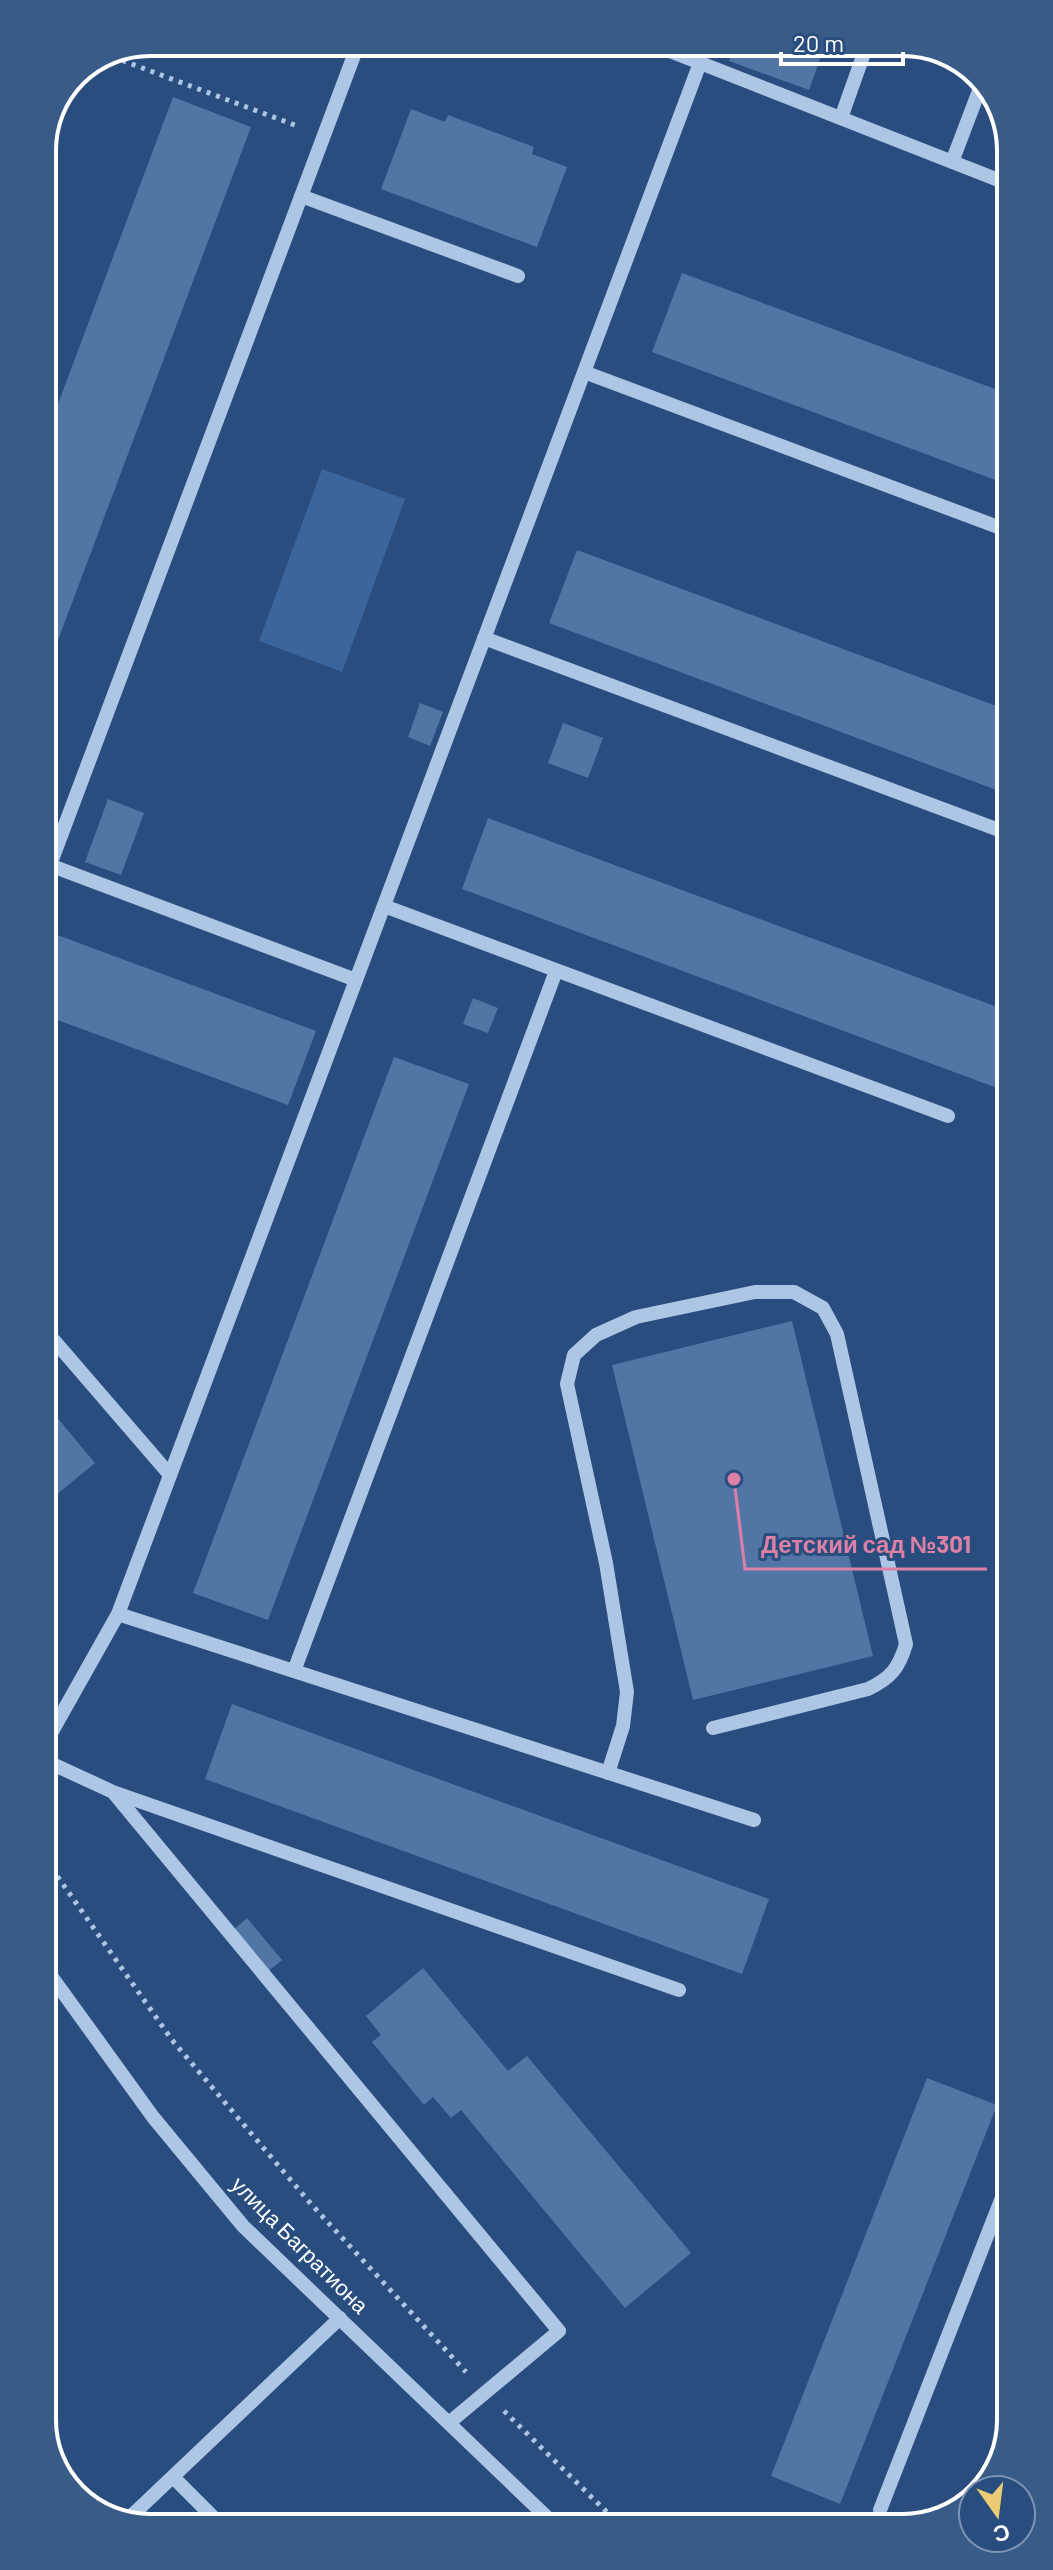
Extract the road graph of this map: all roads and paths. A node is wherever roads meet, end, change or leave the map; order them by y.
1 (354, 56) edge
2 (682, 56) edge
3 (863, 56) edge
4 (122, 60) edge
5 (700, 63) junction
6 (978, 93) edge
7 (841, 118) junction
8 (324, 135) junction
9 (952, 162) junction
10 (997, 180) edge
11 (301, 196) junction
12 (518, 276) dead end
13 (584, 372) junction
14 (997, 527) edge
15 (484, 638) junction
16 (997, 829) edge
17 (56, 840) edge
18 (56, 867) edge
19 (384, 906) junction
20 (556, 971) junction
21 (356, 980) junction
22 (948, 1116) dead end
23 (56, 1343) edge
24 (170, 1475) junction
25 (118, 1614) junction
26 (294, 1671) junction
27 (56, 1724) edge
28 (713, 1728) dead end
29 (56, 1766) edge
30 (608, 1773) junction
31 (113, 1792) junction
32 (754, 1820) dead end
33 (56, 1874) edge
34 (56, 1983) edge
35 (679, 1990) dead end
36 (997, 2210) edge
37 (340, 2318) junction
38 (485, 2393) junction
39 (450, 2422) junction
40 (173, 2477) junction
41 (880, 2510) dead end
42 (135, 2513) edge
43 (210, 2514) edge
44 (544, 2514) edge
45 (609, 2514) edge

1 - 8 street
2 - 5 street
3 - 7 street
4 - 8 path
5 - 7 street
5 - 13 street
6 - 9 street
7 - 9 street
8 - 11 street
9 - 10 street
11 - 12 street
11 - 17 street
13 - 14 street
13 - 15 street
15 - 16 street
15 - 19 street
18 - 21 street
19 - 20 street
19 - 21 street
20 - 22 street
20 - 26 street
21 - 24 street
23 - 24 street
24 - 25 street
25 - 26 street
25 - 27 street
26 - 30 street
28 - 30 street
29 - 31 street
30 - 32 street
31 - 35 street
31 - 38 street
33 - 38 path
34 - 37 street, улица Багратиона
36 - 41 street
37 - 39 street, улица Багратиона
37 - 40 street
38 - 39 street
38 - 45 path
39 - 44 street, улица Багратиона
40 - 42 street
40 - 43 street

